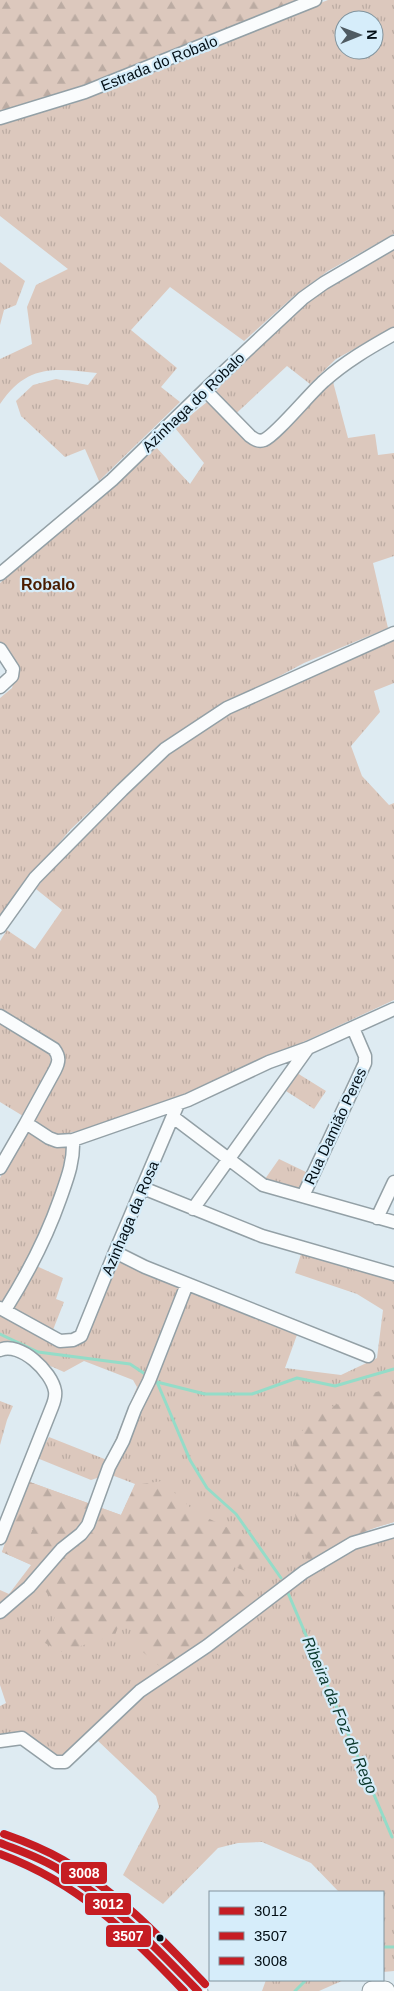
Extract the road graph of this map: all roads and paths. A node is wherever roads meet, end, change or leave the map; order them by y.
1 (315, 0) edge
2 (0, 118) edge
3 (394, 242) edge
4 (394, 334) edge
5 (205, 390) junction
6 (0, 574) edge
7 (394, 633) edge
8 (0, 649) edge
9 (0, 687) edge
10 (0, 927) edge
11 (394, 1009) edge
12 (0, 1016) edge
13 (353, 1028) junction
14 (308, 1048) junction
15 (178, 1104) junction
16 (173, 1117) junction
17 (26, 1123) junction
18 (73, 1140) junction
19 (229, 1159) junction
20 (0, 1168) edge
21 (394, 1182) edge
22 (143, 1188) junction
23 (303, 1196) junction
24 (193, 1208) junction
25 (377, 1218) junction
26 (394, 1222) edge
27 (115, 1252) junction
28 (394, 1274) edge
29 (187, 1284) junction
30 (2, 1309) edge
31 (0, 1350) edge
32 (368, 1356) dead end
33 (394, 1530) edge
34 (0, 1538) edge
35 (0, 1612) edge
36 (0, 1741) edge
37 (0, 1843) edge
38 (198, 1991) edge
39 (372, 1991) edge
40 (385, 1991) edge

1 - 2 street, Estrada do Robalo
3 - 5 street, Azinhaga do Robalo
4 - 5 street
5 - 6 street, Azinhaga do Robalo
7 - 10 street
8 - 9 street
11 - 13 street
12 - 17 street
13 - 14 street
13 - 23 street, Rua Damião Peres
14 - 15 street
14 - 19 street
15 - 16 street, Azinhaga da Rosa
15 - 18 street
16 - 19 street
16 - 22 street, Azinhaga da Rosa
17 - 18 street
17 - 20 street
18 - 30 street
19 - 23 street
19 - 24 street
21 - 25 street
22 - 24 street
22 - 27 street, Azinhaga da Rosa
23 - 25 street
24 - 28 street
25 - 26 street
27 - 29 street
27 - 30 street, Azinhaga da Rosa
29 - 32 street
29 - 35 street
31 - 34 street
33 - 36 street
37 - 38 main road
39 - 40 main road

